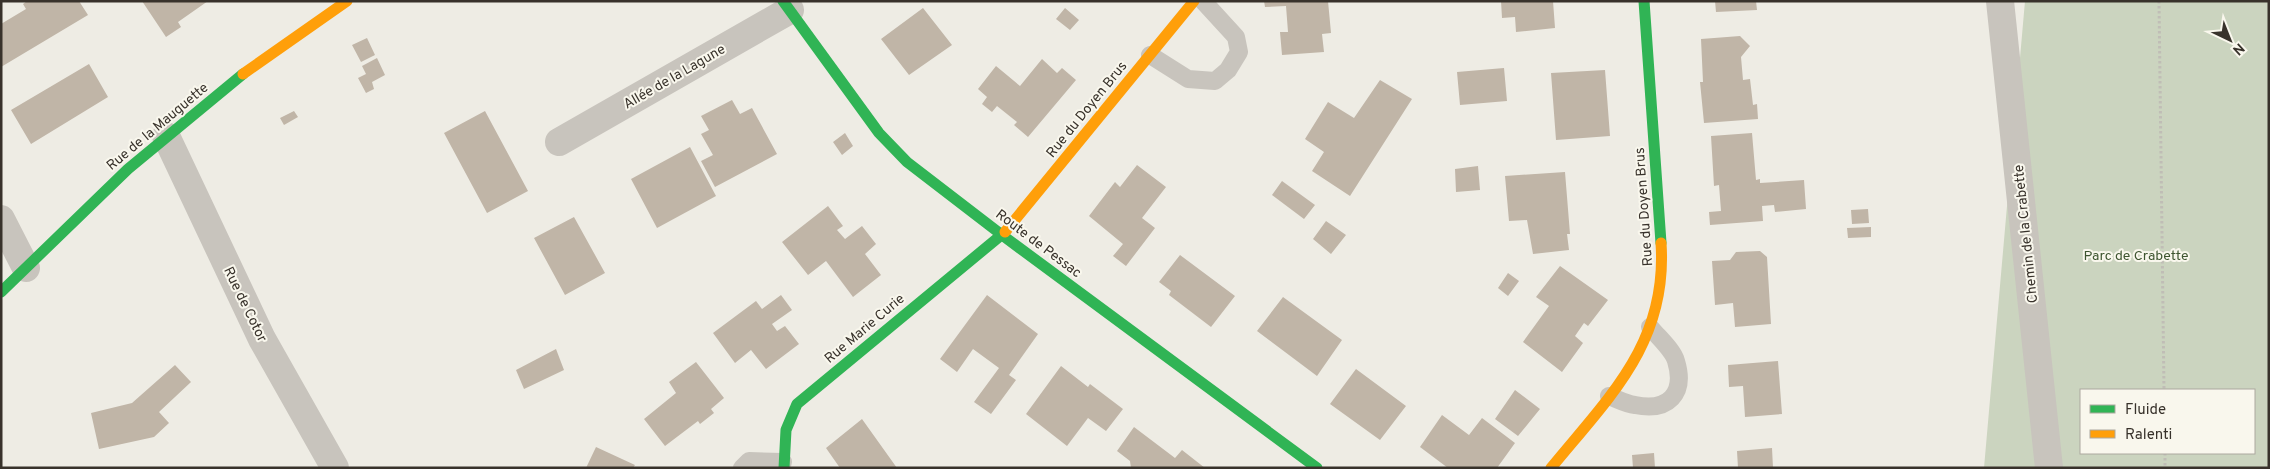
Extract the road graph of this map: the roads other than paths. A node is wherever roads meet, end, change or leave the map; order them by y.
1 (347, 1) edge
2 (1194, 1) edge
3 (1202, 1) edge
4 (1644, 1) edge
5 (2000, 1) edge
6 (786, 6) edge
7 (1150, 55) junction
8 (166, 136) junction
9 (559, 142) dead end
10 (1, 219) edge
11 (1002, 235) junction
12 (26, 268) junction
13 (1, 292) edge
14 (1650, 327) junction
15 (1609, 396) junction
16 (783, 465) edge
17 (335, 468) edge
18 (742, 468) edge
19 (1317, 468) edge
20 (1551, 468) edge
21 (2049, 468) edge

1 - 8 street, Rue de la Mauguette
2 - 7 street, Rue du Doyen Brus
3 - 7 lane
4 - 14 street, Rue du Doyen Brus
5 - 21 street, Chemin de la Crabette
6 - 9 street, Allée de la Lagune
6 - 11 street, Route de Pessac
7 - 11 street, Rue du Doyen Brus
8 - 12 street, Rue de la Mauguette
8 - 17 street, Rue de Cotor
10 - 12 street
11 - 16 street, Rue Marie Curie
11 - 19 street, Route de Pessac
12 - 13 street, Rue de la Mauguette
14 - 15 street, Rue du Doyen Brus
14 - 15 lane
15 - 20 street, Rue du Doyen Brus
16 - 18 lane

